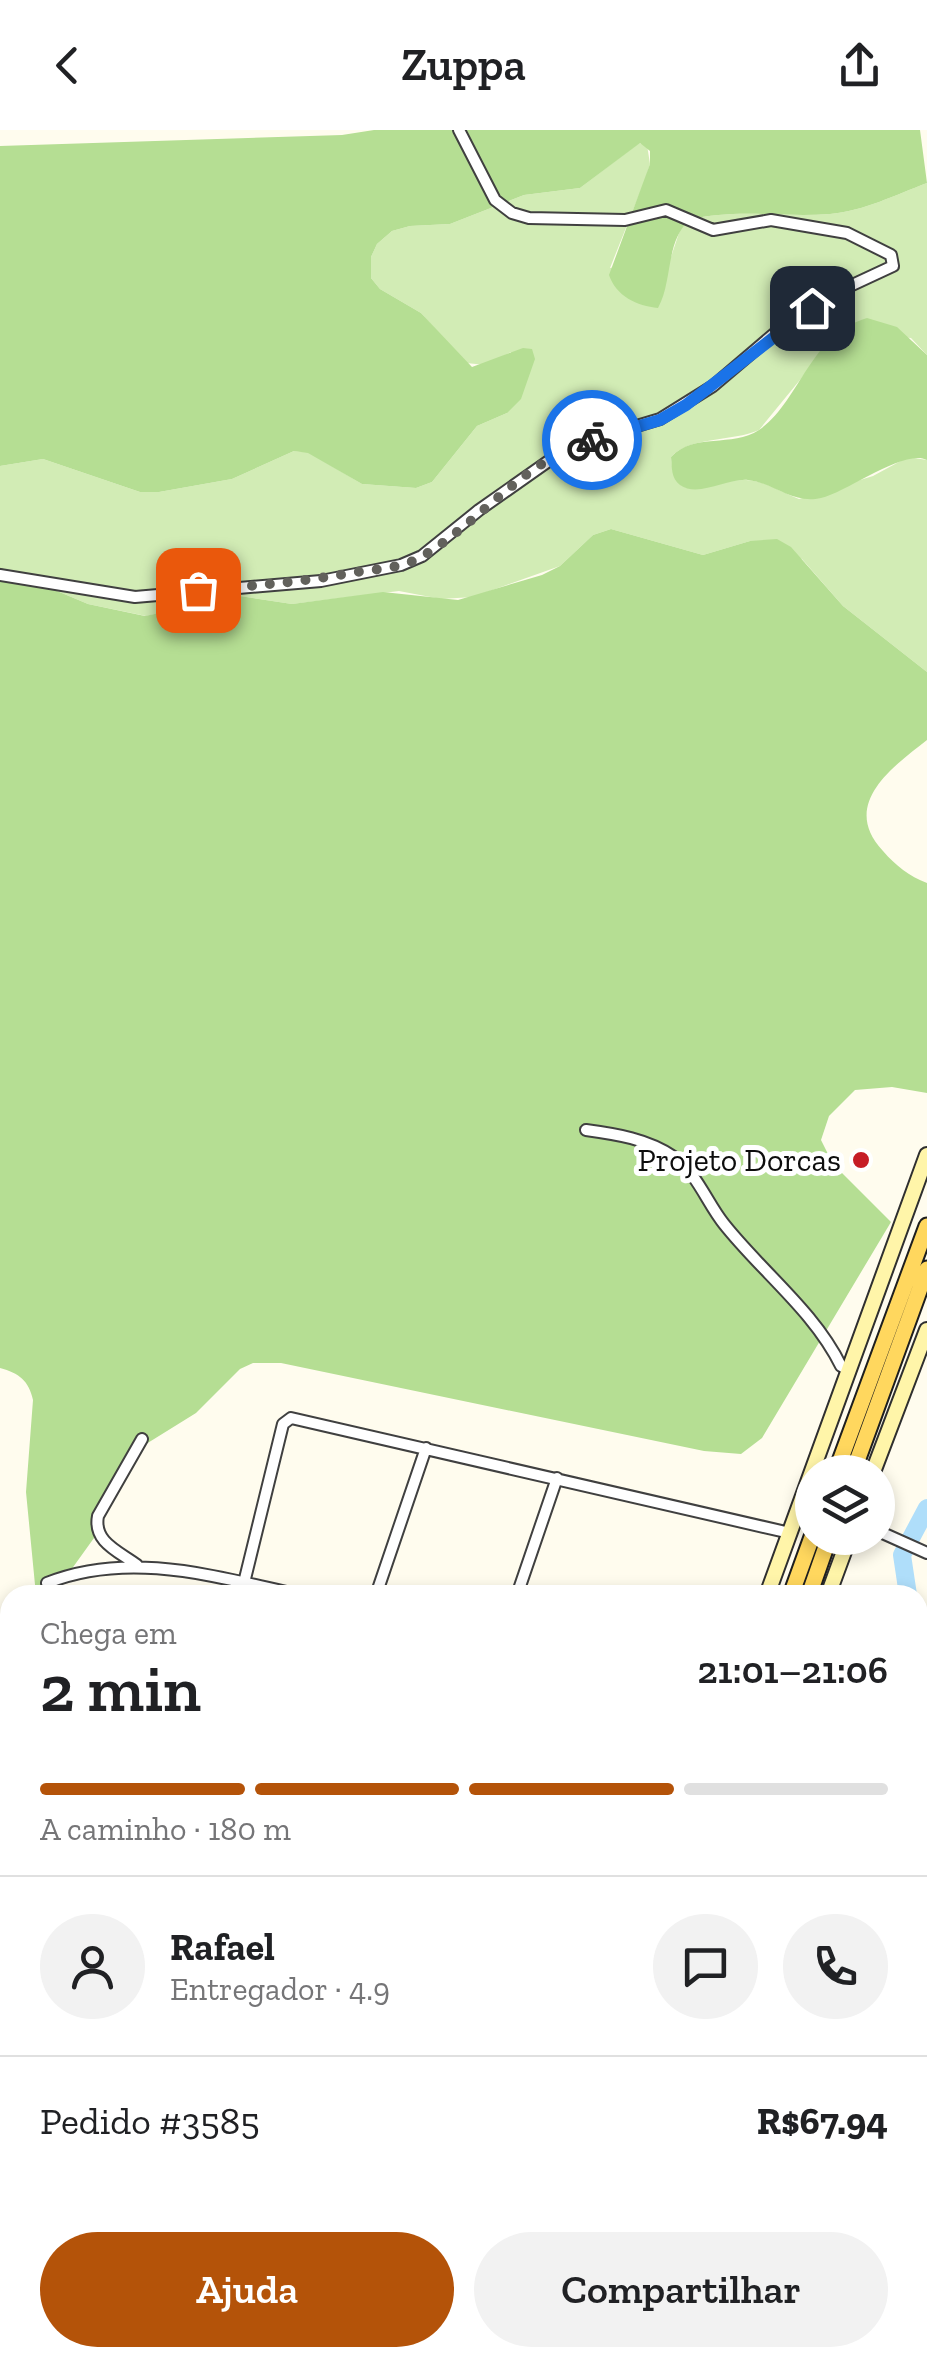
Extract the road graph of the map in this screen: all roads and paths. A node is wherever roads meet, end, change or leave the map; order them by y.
1 (459, 130) edge
2 (0, 575) edge
3 (586, 1130) dead end
4 (927, 1155) edge
5 (927, 1226) edge
6 (927, 1268) edge
7 (927, 1330) edge
8 (850, 1371) junction
9 (142, 1439) dead end
10 (426, 1448) junction
11 (842, 1455) edge
12 (859, 1455) edge
13 (879, 1455) edge
14 (557, 1478) junction
15 (790, 1533) junction
16 (895, 1537) edge
17 (922, 1550) edge
18 (806, 1555) edge
19 (824, 1555) edge
20 (843, 1555) edge
21 (137, 1565) junction
22 (47, 1584) dead end
23 (224, 1585) edge
24 (243, 1585) edge
25 (379, 1585) edge
26 (520, 1585) edge
27 (770, 1585) edge
28 (795, 1585) edge
29 (813, 1585) edge
30 (832, 1585) edge

1 - 2 street
3 - 8 street
4 - 8 main road
5 - 11 main road
6 - 12 main road
7 - 13 main road
8 - 15 main road
9 - 21 street
10 - 14 street
10 - 24 street
10 - 25 street
14 - 15 street
14 - 26 street
15 - 27 main road
16 - 17 street
18 - 28 main road
19 - 29 main road
20 - 30 main road
21 - 22 street
21 - 23 street

